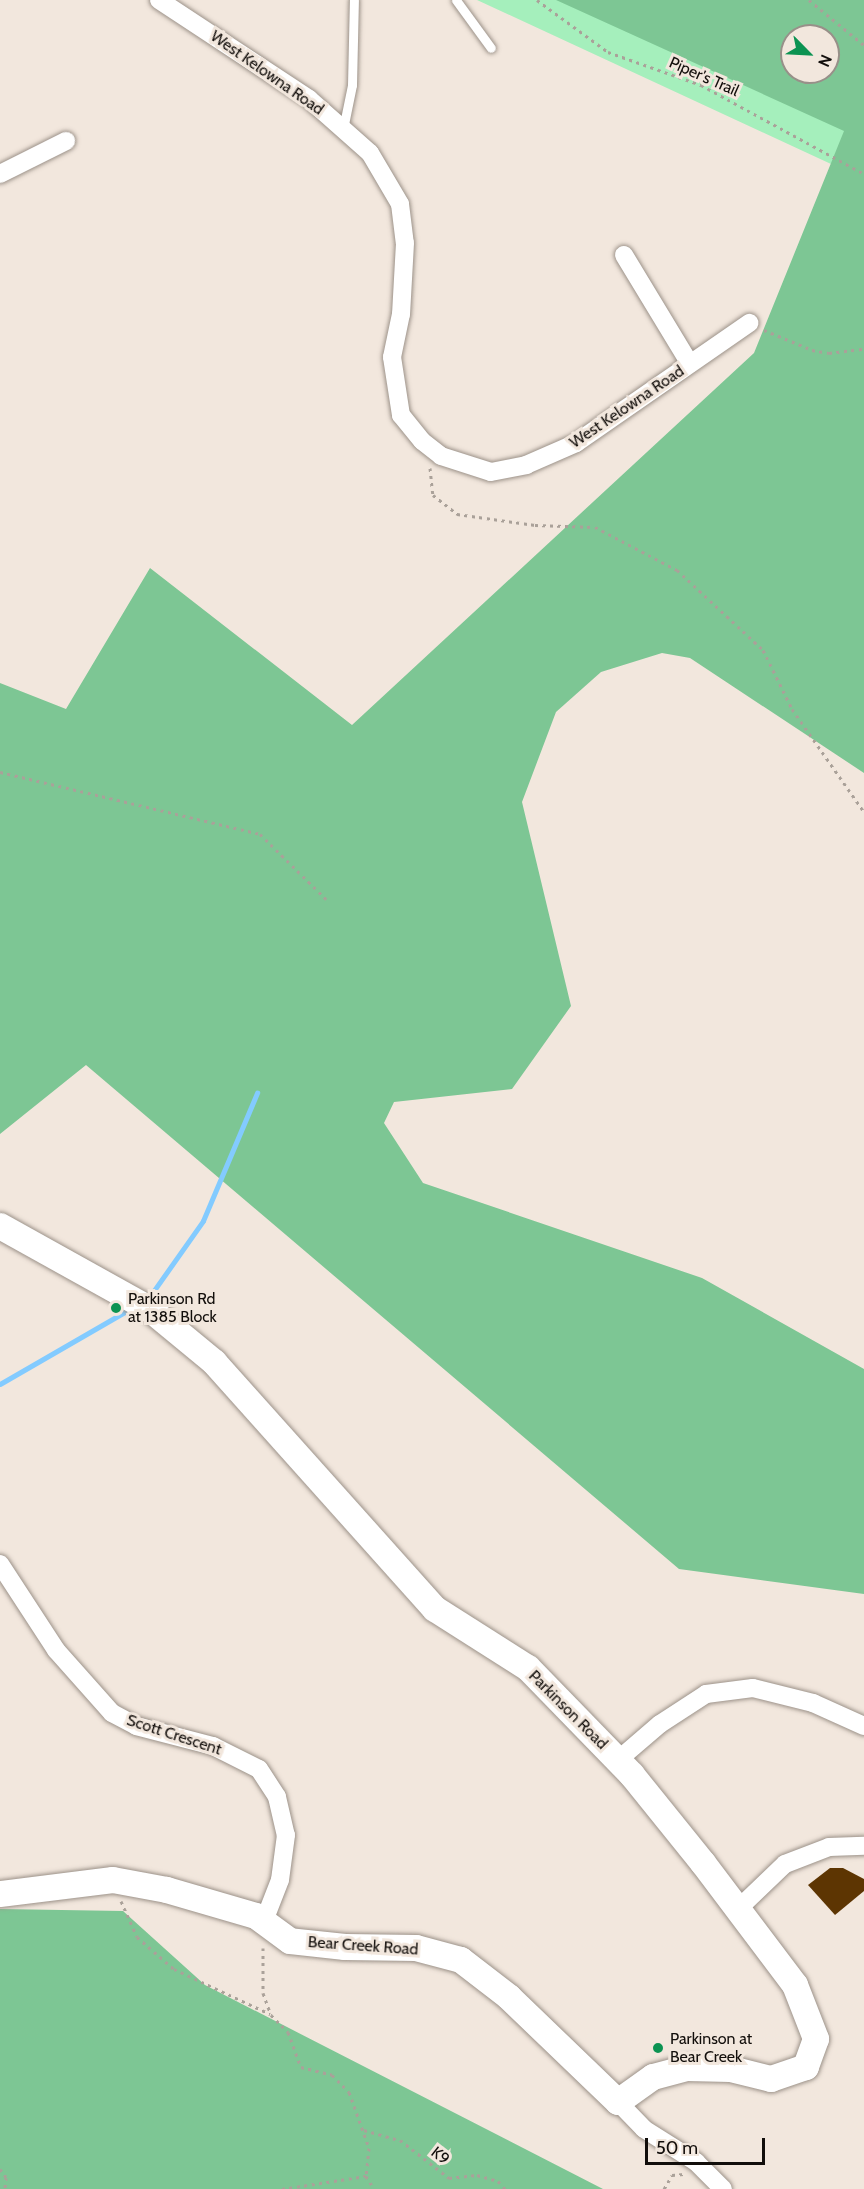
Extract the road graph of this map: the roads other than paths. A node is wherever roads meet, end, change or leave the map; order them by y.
1 (159, 0) edge
2 (354, 0) edge
3 (456, 0) edge
4 (491, 48) dead end
5 (343, 129) junction
6 (66, 141) dead end
7 (0, 174) edge
8 (624, 255) dead end
9 (749, 323) road end
10 (690, 364) junction
11 (0, 1226) edge
12 (0, 1564) edge
13 (864, 1726) edge
14 (618, 1760) junction
15 (864, 1846) edge
16 (0, 1894) edge
17 (738, 1909) junction
18 (264, 1921) junction
19 (618, 2102) junction
20 (723, 2189) edge

1 - 5 street, West Kelowna Road
2 - 5 lane
3 - 4 lane
5 - 10 street, West Kelowna Road
6 - 7 street
8 - 10 street
9 - 10 street, West Kelowna Road
11 - 14 street, Parkinson Road
12 - 18 street, Scott Crescent
13 - 14 street
14 - 17 street, Parkinson Road
15 - 17 street
16 - 18 street, Bear Creek Road
17 - 19 street, Parkinson Road
18 - 19 street, Bear Creek Road
19 - 20 street, Bear Creek Road

